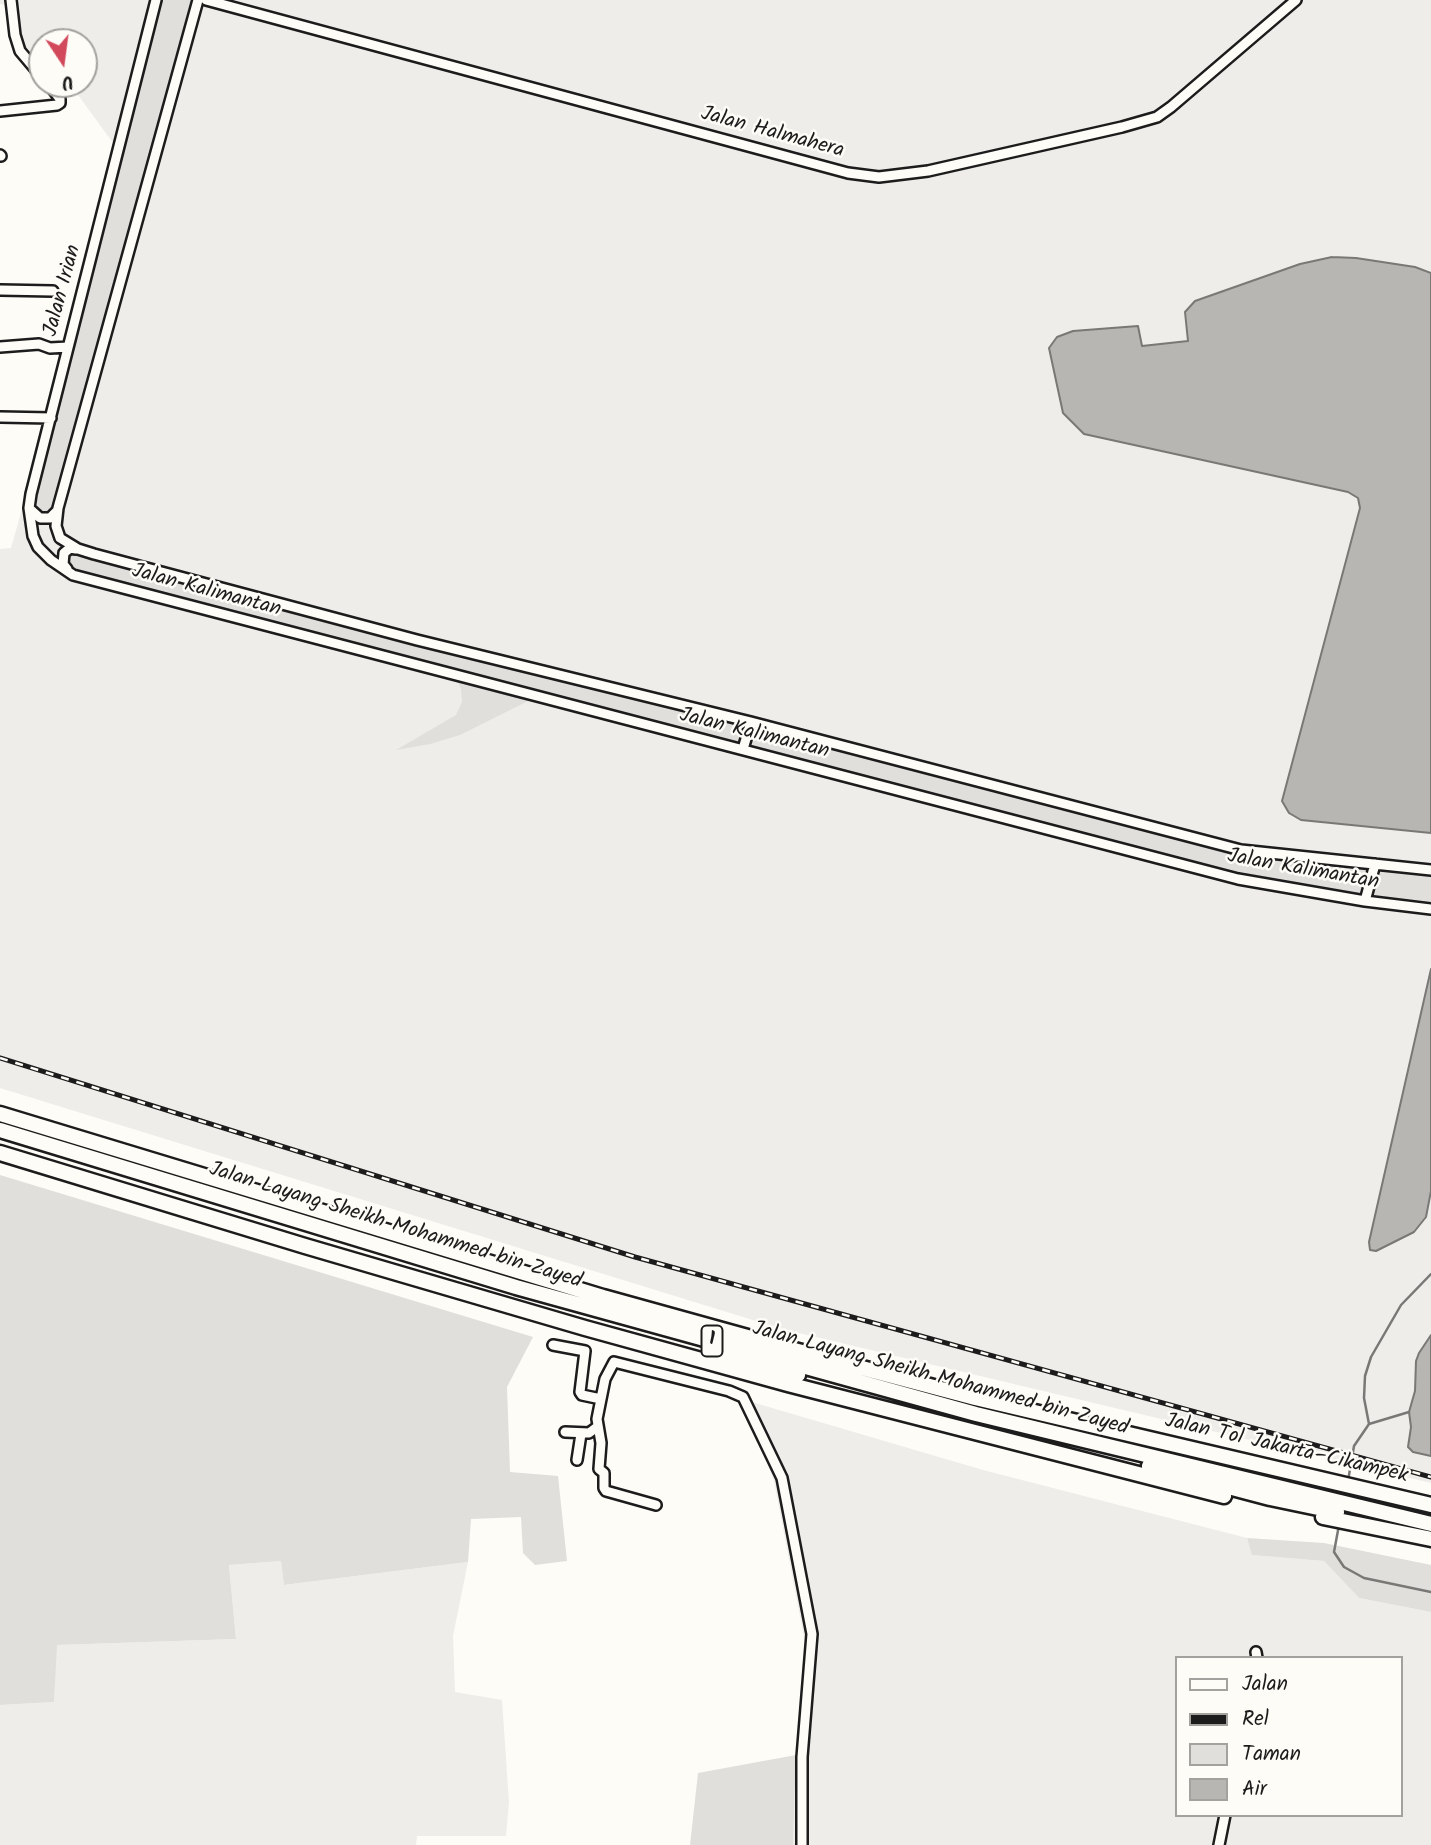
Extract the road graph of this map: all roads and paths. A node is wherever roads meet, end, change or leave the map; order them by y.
1 (11, 0) edge
2 (156, 0) edge
3 (198, 0) edge
4 (206, 0) edge
5 (1296, 0) edge
6 (28, 60) edge
7 (59, 98) edge
8 (0, 111) edge
9 (0, 290) edge
10 (53, 291) dead end
11 (0, 347) edge
12 (68, 347) junction
13 (0, 417) edge
14 (51, 418) junction
15 (29, 508) junction
16 (58, 510) junction
17 (78, 549) junction
18 (73, 575) junction
19 (751, 722) junction
20 (743, 749) junction
21 (1375, 864) junction
22 (1431, 870) edge
23 (1365, 901) junction
24 (1431, 909) edge
25 (0, 1114) edge
26 (0, 1130) edge
27 (0, 1140) edge
28 (0, 1153) edge
29 (553, 1345) dead end
30 (601, 1399) junction
31 (597, 1427) junction
32 (565, 1432) dead end
33 (581, 1434) junction
34 (577, 1460) dead end
35 (656, 1505) dead end
36 (1431, 1505) edge
37 (1431, 1524) edge
38 (1431, 1532) edge
39 (1431, 1539) edge
40 (1225, 1817) edge
41 (802, 1845) edge
42 (1219, 1845) edge

1 - 6 street
2 - 12 street, Jalan Irian
3 - 16 street
4 - 5 street, Jalan Halmahera
7 - 8 street
9 - 10 street
11 - 12 street
12 - 14 street, Jalan Irian
13 - 14 street
14 - 15 street, Jalan Irian
15 - 16 street
15 - 18 street, Jalan Irian
16 - 17 street
17 - 18 street
17 - 19 street, Jalan Kalimantan
18 - 20 street, Jalan Kalimantan
19 - 20 street
19 - 21 street, Jalan Kalimantan
20 - 23 street, Jalan Kalimantan
21 - 22 street, Jalan Kalimantan
21 - 23 street
23 - 24 street, Jalan Kalimantan
25 - 36 highway, Jalan Tol Jakarta–Cikampek / 1
26 - 37 highway, Jalan Layang Sheikh Mohammed bin Zayed / 1
27 - 38 highway, Jalan Layang Sheikh Mohammed bin Zayed / 1
28 - 39 highway, 1
29 - 30 street
30 - 31 street
30 - 41 street
31 - 33 street
31 - 35 street
32 - 33 street
33 - 34 street
40 - 42 street

